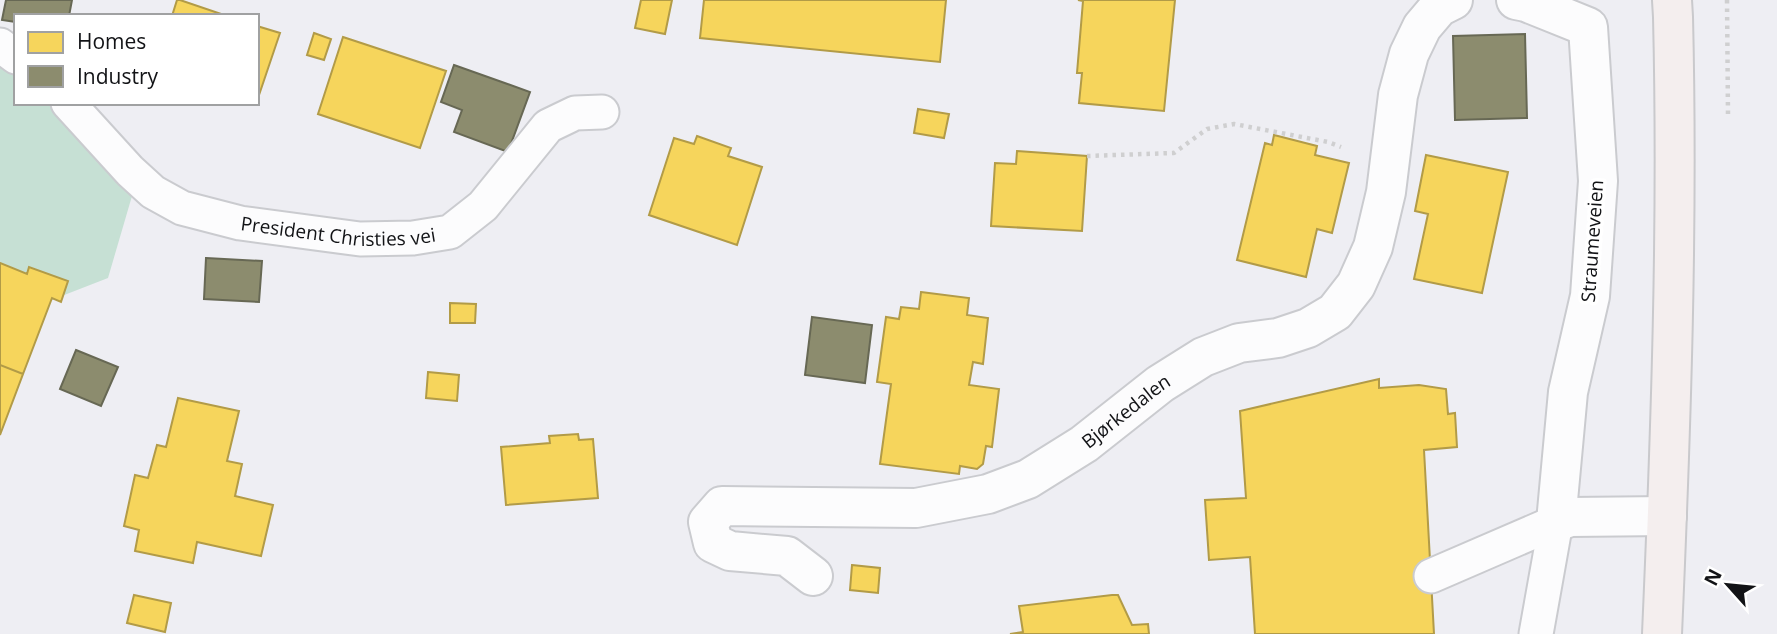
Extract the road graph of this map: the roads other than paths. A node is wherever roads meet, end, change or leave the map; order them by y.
1 (1453, 0) edge
2 (1516, 0) edge
3 (1672, 0) edge
4 (1586, 14) edge
5 (70, 105) edge
6 (602, 112) dead end
7 (1667, 516) junction
8 (1556, 522) junction
9 (813, 576) dead end
10 (1431, 576) dead end
11 (1536, 634) edge
12 (1662, 634) edge

1 - 9 street, Bjørkedalen
2 - 4 street
3 - 7 main road
4 - 8 street, Straumeveien
5 - 6 lane, President Christies vei
7 - 8 street
7 - 12 main road
8 - 10 lane
8 - 11 lane, Straumeveien

